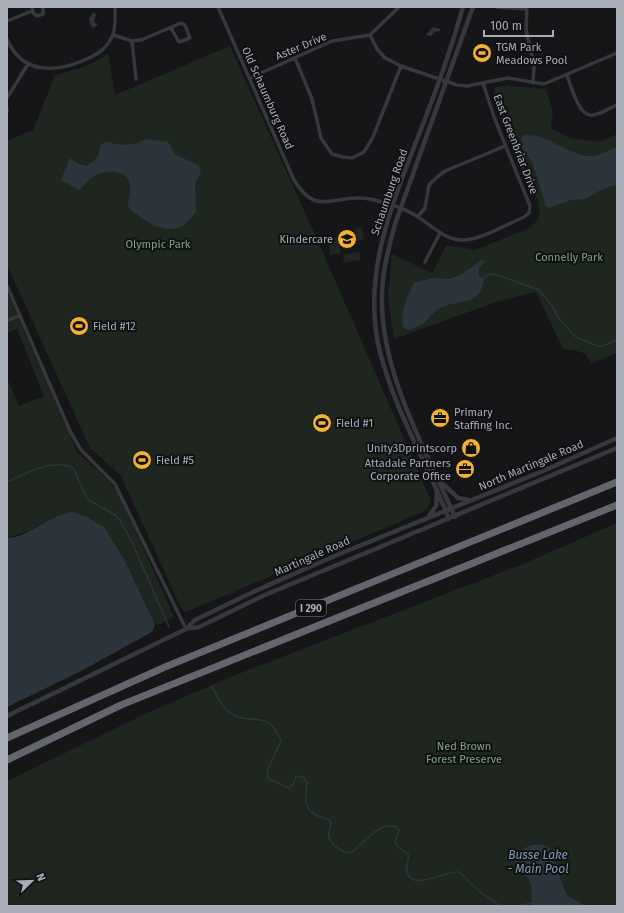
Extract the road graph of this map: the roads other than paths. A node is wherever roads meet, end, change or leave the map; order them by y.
1 (43, 7) edge
2 (115, 7) edge
3 (218, 7) edge
4 (399, 7) edge
5 (464, 7) edge
6 (473, 7) edge
7 (496, 7) edge
8 (527, 8) edge
9 (32, 9) edge
10 (7, 21) edge
11 (171, 28) junction
12 (113, 35) junction
13 (370, 35) junction
14 (7, 39) edge
15 (132, 41) junction
16 (617, 54) edge
17 (295, 58) junction
18 (28, 64) junction
19 (401, 66) junction
20 (566, 75) junction
21 (250, 78) junction
22 (136, 79) dead end
23 (439, 79) junction
24 (446, 82) junction
25 (483, 83) junction
26 (532, 83) junction
27 (7, 98) edge
28 (617, 105) edge
29 (7, 108) edge
30 (7, 111) edge
31 (505, 146) junction
32 (392, 205) junction
33 (401, 208) junction
34 (418, 216) junction
35 (440, 233) junction
36 (425, 262) dead end
37 (7, 286) edge
38 (20, 316) junction
39 (7, 321) edge
40 (617, 438) edge
41 (617, 448) edge
42 (438, 480) junction
43 (617, 482) edge
44 (437, 490) junction
45 (471, 500) junction
46 (617, 505) edge
47 (451, 509) junction
48 (446, 511) junction
49 (455, 517) junction
50 (428, 518) junction
51 (449, 519) junction
52 (186, 629) junction
53 (7, 716) edge
54 (7, 738) edge
55 (7, 760) edge

1 - 9 street
2 - 12 street
3 - 21 street, Old Schaumburg Road
4 - 13 street
5 - 23 street, Schaumburg Road
6 - 24 street, Schaumburg Road
7 - 8 street
8 - 26 street
9 - 10 street
11 - 11 street
11 - 15 street
12 - 15 street
12 - 18 street
13 - 17 street, Aster Drive
13 - 19 street
14 - 18 street
15 - 22 street
16 - 20 street
17 - 19 street
17 - 21 street, Aster Drive
18 - 27 street
19 - 23 street
20 - 26 street
20 - 28 street
21 - 32 street, Old Schaumburg Road
23 - 24 street
23 - 32 street, Schaumburg Road
24 - 25 street
24 - 33 street, Schaumburg Road
25 - 26 street
25 - 31 street, East Greenbriar Drive
29 - 30 street
31 - 34 street
31 - 35 street, East Greenbriar Drive
32 - 33 street
32 - 44 street, Schaumburg Road
33 - 34 street
33 - 42 street, Schaumburg Road
34 - 35 street
35 - 36 street
37 - 38 street
38 - 39 street
38 - 52 street
40 - 45 street, North Martingale Road
41 - 49 street, North Martingale Road
42 - 45 street
42 - 47 street, Schaumburg Road
43 - 54 highway, I 290
44 - 48 street, Schaumburg Road
44 - 50 street
45 - 47 street, North Martingale Road
46 - 55 highway, I 290
47 - 48 street, Martingale Road
47 - 49 street, Schaumburg Road
48 - 50 street, Martingale Road
48 - 51 street, Schaumburg Road
49 - 51 street, Martingale Road
50 - 52 street, Martingale Road
51 - 52 street, Martingale Road
52 - 53 street, Martingale Road

